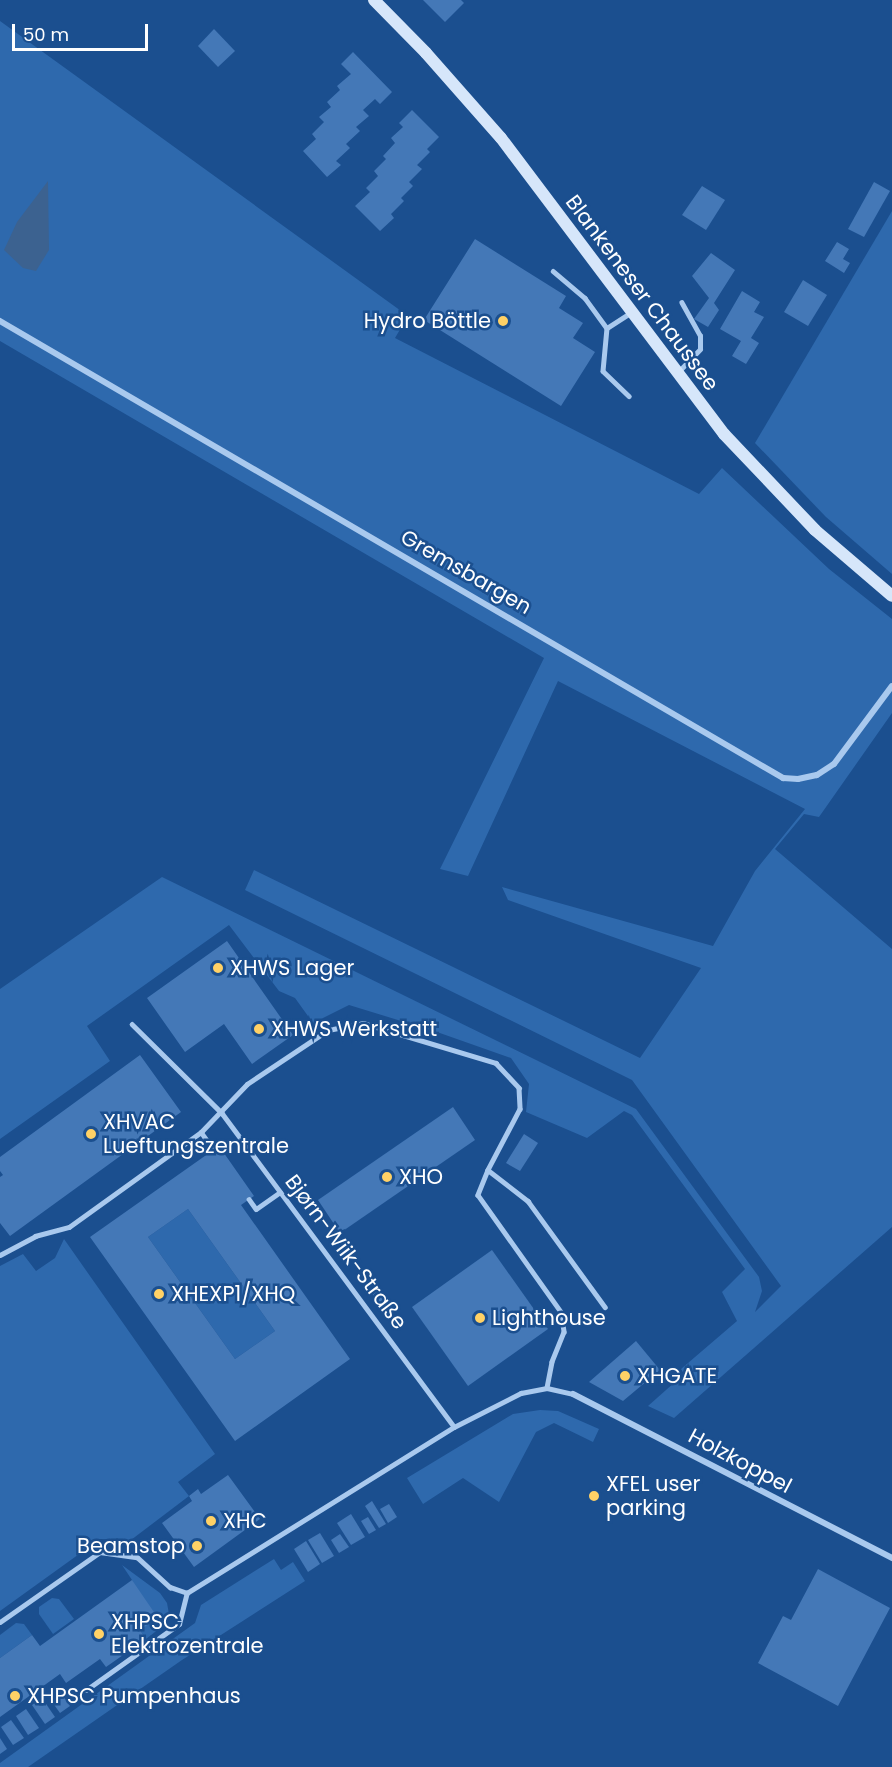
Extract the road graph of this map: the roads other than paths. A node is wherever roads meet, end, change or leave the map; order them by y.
1 (374, 0) edge
2 (552, 271) dead end
3 (682, 303) dead end
4 (632, 312) junction
5 (0, 321) edge
6 (607, 328) junction
7 (677, 373) junction
8 (629, 396) dead end
9 (892, 596) edge
10 (892, 686) edge
11 (132, 1024) dead end
12 (222, 1113) junction
13 (201, 1132) junction
14 (214, 1150) dead end
15 (488, 1170) junction
16 (280, 1192) junction
17 (249, 1199) dead end
18 (0, 1255) edge
19 (605, 1307) dead end
20 (546, 1388) junction
21 (573, 1394) joint
22 (454, 1427) junction
23 (892, 1558) edge
24 (187, 1593) junction
25 (0, 1622) edge
26 (86, 1690) dead end

1 - 4 main road, Blankeneser Chaussee
2 - 6 lane
3 - 7 lane
4 - 6 lane
4 - 7 main road, Blankeneser Chaussee
5 - 10 street, Gremsbargen
6 - 8 lane
7 - 9 main road, Blankeneser Chaussee
11 - 12 lane, Bjørn-Wiik-Straße
12 - 13 lane
12 - 15 lane
12 - 16 lane, Bjørn-Wiik-Straße
13 - 14 lane
13 - 18 lane
15 - 19 lane
15 - 20 lane
16 - 17 lane
16 - 22 lane, Bjørn-Wiik-Straße
20 - 21 lane
20 - 22 lane
21 - 23 street, Holzkoppel
22 - 24 lane
24 - 25 lane
24 - 26 lane

